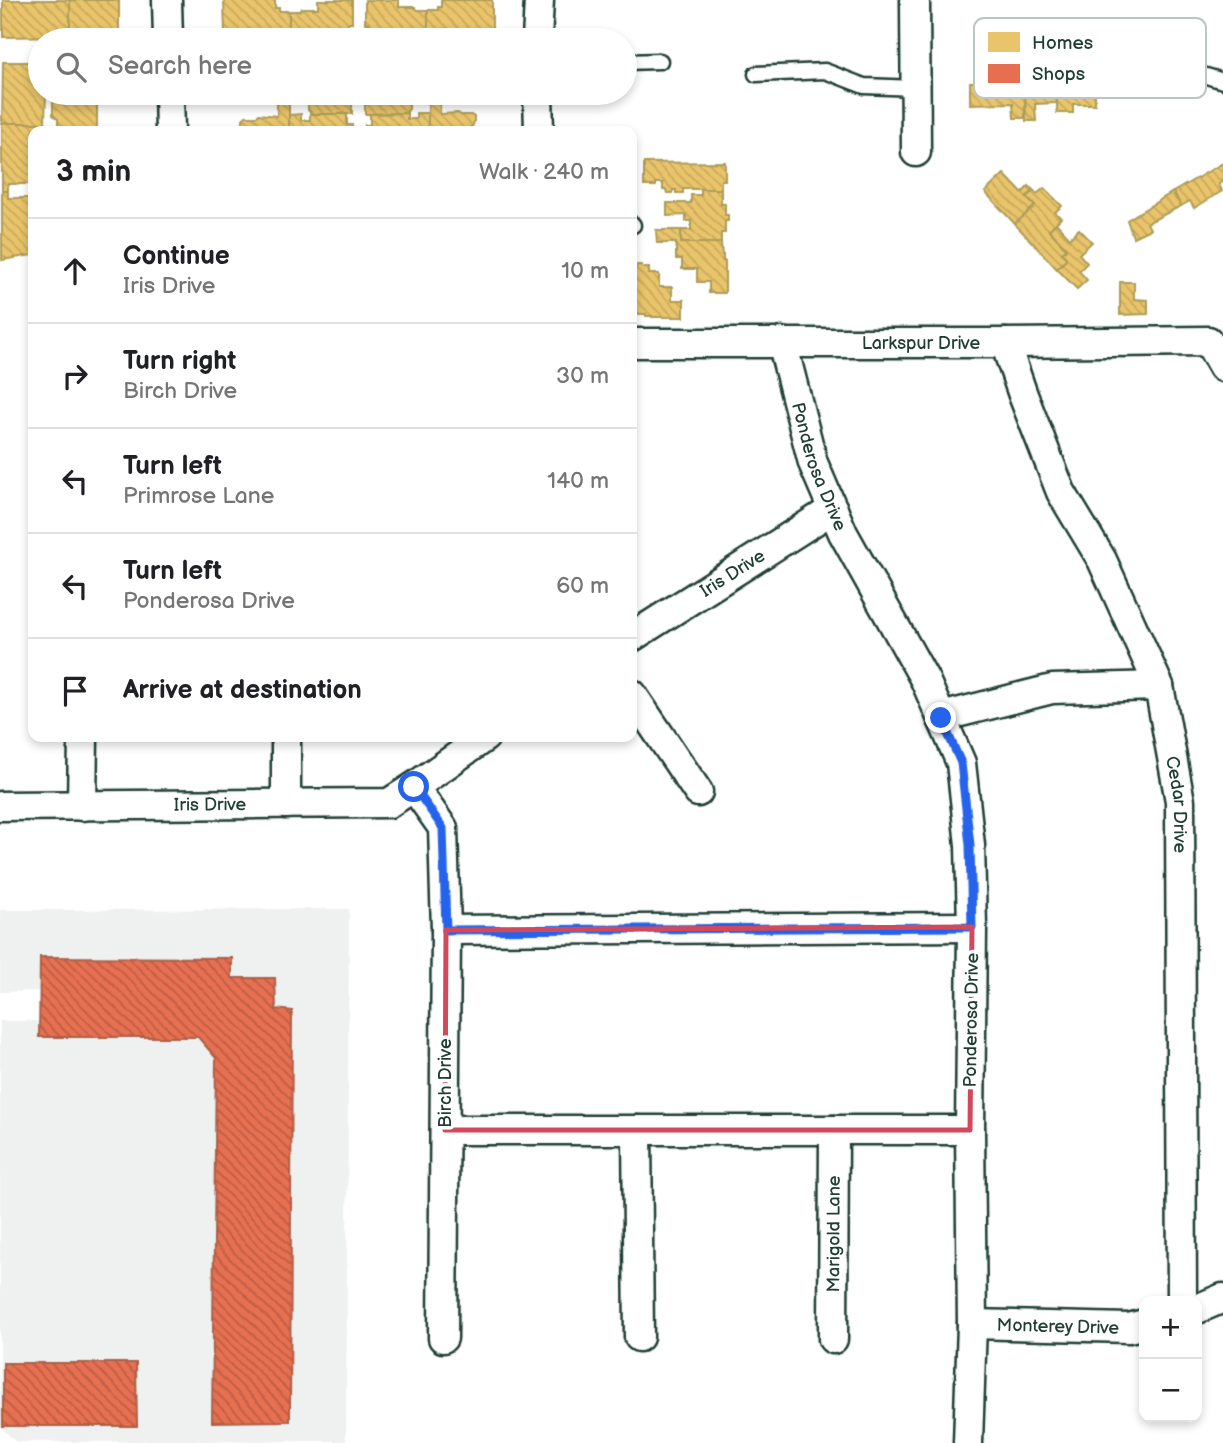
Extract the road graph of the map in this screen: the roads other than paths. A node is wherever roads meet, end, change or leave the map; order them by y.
1 (167, 0) edge
2 (538, 0) edge
3 (915, 0) edge
4 (168, 28) edge
5 (537, 28) edge
6 (660, 61) dead end
7 (637, 62) edge
8 (757, 74) dead end
9 (1206, 76) edge
10 (1223, 81) edge
11 (916, 88) junction
12 (169, 105) edge
13 (538, 105) edge
14 (170, 126) edge
15 (539, 126) edge
16 (916, 152) dead end
17 (782, 342) junction
18 (637, 343) edge
19 (1005, 343) junction
20 (1223, 367) edge
21 (833, 509) junction
22 (637, 634) edge
23 (1159, 686) junction
24 (637, 701) edge
25 (941, 718) junction
26 (83, 742) edge
27 (286, 742) edge
28 (478, 742) edge
29 (414, 787) junction
30 (698, 792) dead end
31 (286, 804) junction
32 (0, 806) edge
33 (82, 806) junction
34 (972, 927) junction
35 (446, 930) junction
36 (445, 1130) junction
37 (637, 1130) junction
38 (834, 1130) junction
39 (970, 1130) junction
40 (1182, 1296) edge
41 (1223, 1298) edge
42 (1202, 1308) edge
43 (972, 1324) junction
44 (1139, 1325) edge
45 (639, 1337) dead end
46 (443, 1338) dead end
47 (832, 1339) dead end
48 (968, 1443) edge

1 - 4 street
2 - 5 street
3 - 11 street
6 - 7 lane
8 - 11 lane
9 - 10 lane
11 - 16 street
12 - 14 street
13 - 15 street
17 - 18 street, Larkspur Drive
17 - 19 street, Larkspur Drive
17 - 21 street, Ponderosa Drive
19 - 20 street, Larkspur Drive
19 - 23 street, Cedar Drive
21 - 22 street, Iris Drive
21 - 25 street, Ponderosa Drive
23 - 25 street
23 - 40 street, Cedar Drive
24 - 30 street
25 - 34 street, Ponderosa Drive
26 - 33 street
27 - 31 street
28 - 29 street, Iris Drive
29 - 31 street, Iris Drive
29 - 35 street, Birch Drive
31 - 33 street, Iris Drive
32 - 33 street, Iris Drive
34 - 35 street
34 - 39 street, Ponderosa Drive
35 - 36 street, Birch Drive
36 - 37 street
36 - 46 street, Birch Drive
37 - 38 street
37 - 45 street
38 - 39 street
38 - 47 street, Marigold Lane
39 - 43 street, Ponderosa Drive
41 - 42 street
43 - 44 street, Monterey Drive
43 - 48 street, Ponderosa Drive

